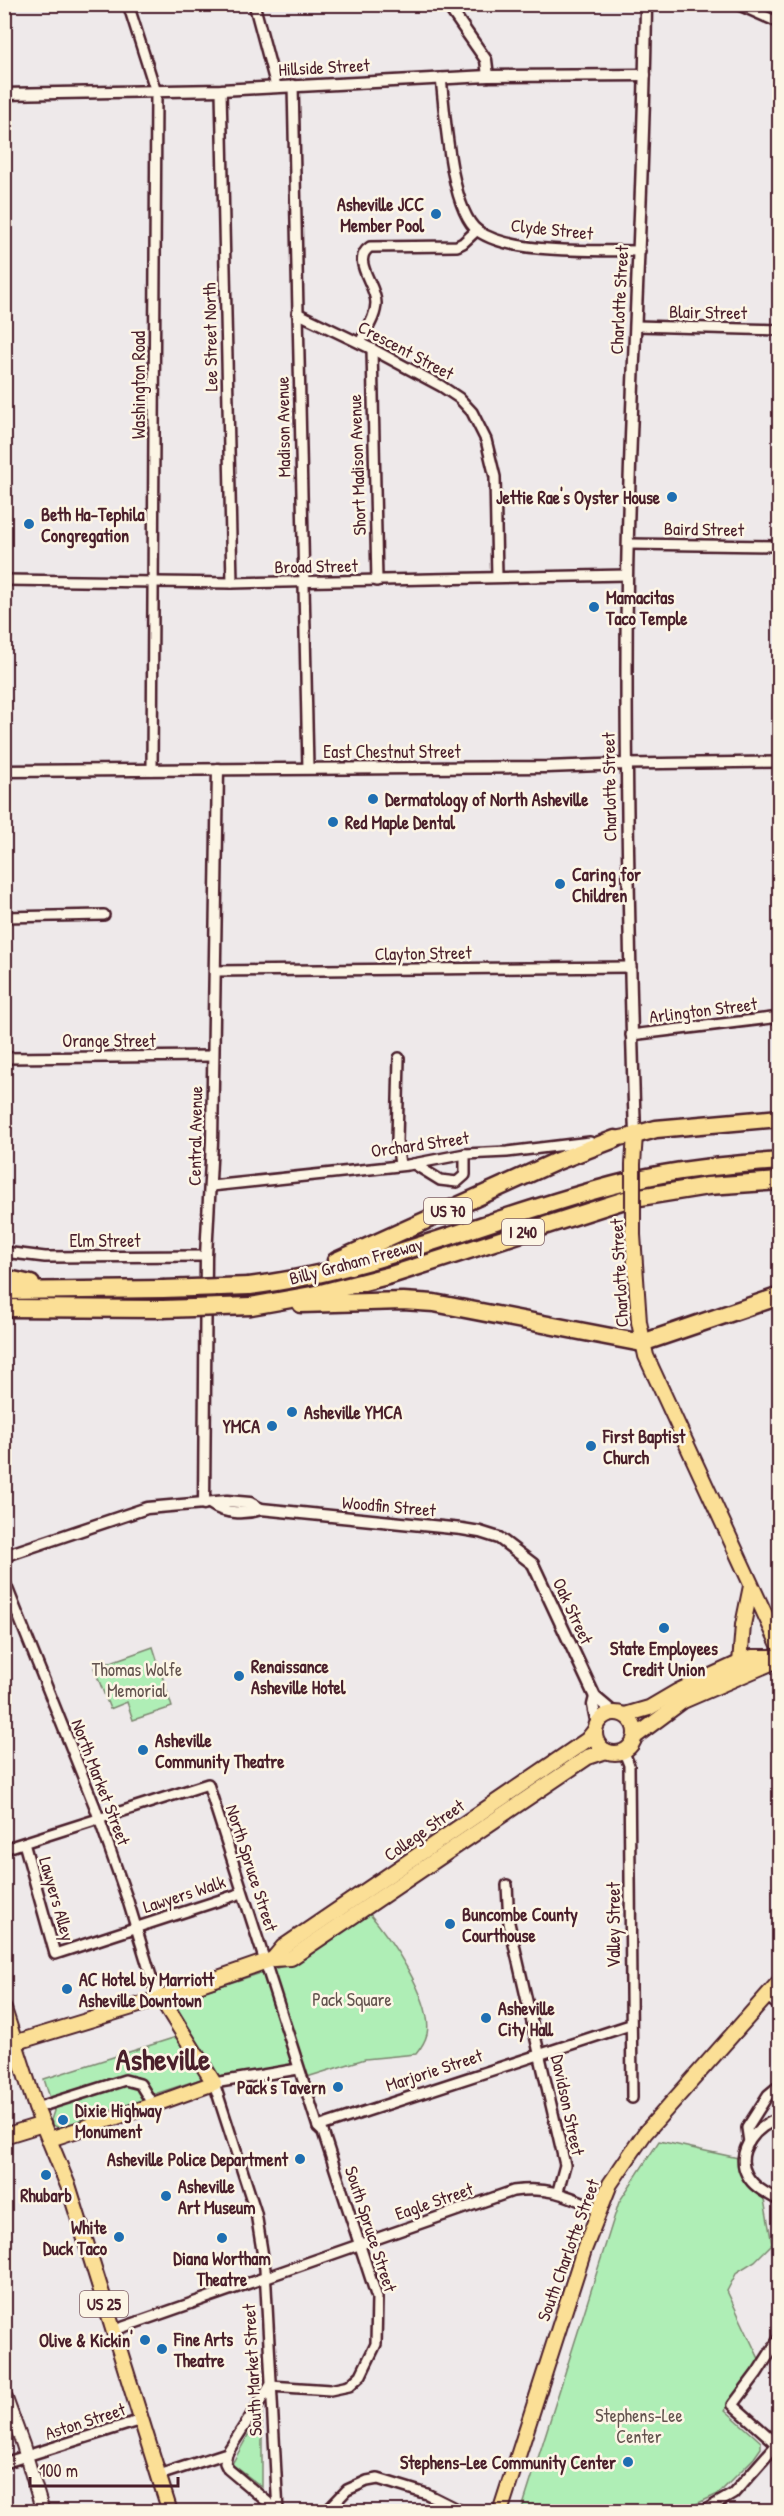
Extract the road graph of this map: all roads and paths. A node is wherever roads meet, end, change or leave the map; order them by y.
1 (128, 4) edge
2 (254, 4) edge
3 (447, 4) edge
4 (646, 4) edge
5 (737, 4) edge
6 (780, 23) edge
7 (645, 75) junction
8 (488, 76) junction
9 (441, 78) junction
10 (293, 85) junction
11 (276, 86) junction
12 (221, 90) junction
13 (156, 92) junction
14 (4, 94) edge
15 (477, 230) junction
16 (640, 251) junction
17 (297, 312) junction
18 (636, 326) junction
19 (780, 330) edge
20 (360, 343) junction
21 (372, 349) junction
22 (629, 544) junction
23 (780, 546) edge
24 (627, 575) junction
25 (497, 577) junction
26 (4, 580) edge
27 (377, 581) junction
28 (153, 582) junction
29 (304, 582) junction
30 (232, 583) junction
31 (780, 762) edge
32 (626, 764) junction
33 (308, 768) junction
34 (219, 769) junction
35 (152, 770) junction
36 (4, 771) edge
37 (104, 915) dead end
38 (4, 917) edge
39 (631, 967) junction
40 (215, 971) junction
41 (780, 1017) edge
42 (631, 1035) junction
43 (213, 1056) junction
44 (4, 1058) edge
45 (399, 1058) dead end
46 (780, 1118) edge
47 (635, 1135) junction
48 (615, 1139) junction
49 (465, 1154) junction
50 (780, 1161) edge
51 (414, 1164) junction
52 (400, 1165) junction
53 (780, 1180) edge
54 (211, 1186) junction
55 (4, 1252) edge
56 (207, 1256) junction
57 (4, 1278) edge
58 (279, 1282) junction
59 (58, 1289) junction
60 (4, 1291) edge
61 (780, 1296) edge
62 (270, 1303) junction
63 (6, 1309) edge
64 (642, 1343) junction
65 (208, 1504) junction
66 (512, 1546) joint
67 (4, 1556) edge
68 (4, 1580) edge
69 (751, 1586) junction
70 (780, 1647) edge
71 (780, 1658) edge
72 (740, 1663) junction
73 (595, 1697) junction
74 (620, 1714) junction
75 (596, 1727) junction
76 (636, 1736) junction
77 (606, 1751) junction
78 (624, 1752) junction
79 (507, 1796) junction
80 (519, 1804) junction
81 (98, 1818) junction
82 (24, 1843) junction
83 (4, 1849) edge
84 (507, 1885) dead end
85 (242, 1893) junction
86 (368, 1898) junction
87 (135, 1927) junction
88 (269, 1961) junction
89 (780, 1981) edge
90 (767, 1996) junction
91 (161, 1998) junction
92 (780, 2007) edge
93 (4, 2008) edge
94 (630, 2025) junction
95 (10, 2045) edge
96 (540, 2052) junction
97 (298, 2069) junction
98 (214, 2083) junction
99 (780, 2085) edge
100 (632, 2098) dead end
101 (153, 2105) junction
102 (36, 2108) junction
103 (780, 2119) edge
104 (43, 2124) junction
105 (318, 2127) junction
106 (4, 2136) edge
107 (50, 2139) junction
108 (748, 2142) junction
109 (558, 2191) junction
110 (780, 2201) edge
111 (599, 2209) junction
112 (358, 2244) junction
113 (266, 2276) junction
114 (112, 2331) junction
115 (780, 2337) edge
116 (270, 2386) junction
117 (4, 2393) edge
118 (141, 2420) junction
119 (778, 2442) edge
120 (227, 2453) junction
121 (27, 2457) junction
122 (4, 2463) edge
123 (159, 2475) junction
124 (43, 2511) edge
125 (170, 2511) edge
126 (278, 2511) edge
127 (326, 2511) edge
128 (463, 2511) edge
129 (500, 2511) edge
130 (702, 2511) edge

1 - 13 street, Washington Road
2 - 11 street
3 - 8 street
4 - 7 street, Charlotte Street
5 - 6 street
7 - 8 street, Hillside Street
7 - 16 street, Charlotte Street
8 - 9 street, Hillside Street
9 - 10 street, Hillside Street
9 - 15 street
10 - 11 street, Hillside Street
10 - 17 street, Madison Avenue
11 - 12 street, Hillside Street
12 - 13 street, Hillside Street
12 - 30 street, Lee Street North
13 - 14 street, Hillside Street
13 - 28 street, Washington Road
15 - 16 street, Clyde Street
15 - 20 street
16 - 18 street, Charlotte Street
17 - 20 street, Crescent Street
17 - 29 street, Madison Avenue
18 - 19 street, Blair Street
18 - 22 street, Charlotte Street
20 - 21 street, Crescent Street
21 - 25 street, Crescent Street
21 - 27 street, Short Madison Avenue
22 - 23 street, Baird Street
22 - 24 street, Charlotte Street
24 - 25 street, Broad Street
24 - 32 street, Charlotte Street
25 - 27 street, Broad Street
26 - 28 street, Broad Street
27 - 29 street, Broad Street
28 - 30 street, Broad Street
28 - 35 street, Washington Road
29 - 30 street, Broad Street
29 - 33 street, Madison Avenue
31 - 32 street, East Chestnut Street
32 - 33 street, East Chestnut Street
32 - 39 street, Charlotte Street
33 - 34 street, East Chestnut Street
34 - 35 street, East Chestnut Street
34 - 40 street, Central Avenue
35 - 36 street, East Chestnut Street
37 - 38 street
39 - 40 street, Clayton Street
39 - 42 street, Charlotte Street
40 - 43 street, Central Avenue
41 - 42 street, Arlington Street
42 - 47 street, Charlotte Street
43 - 44 street, Orange Street
43 - 54 street, Central Avenue
45 - 52 street
46 - 47 highway
47 - 48 main road, Orchard Street / US 70
47 - 64 main road, Charlotte Street, bridge
48 - 49 street, Orchard Street
48 - 58 highway, US 70
49 - 51 street, Orchard Street
49 - 51 street
50 - 58 highway, Billy Graham Freeway / I 240
51 - 52 street, Orchard Street
52 - 54 street, Orchard Street
53 - 62 highway, Billy Graham Freeway / I 240
54 - 56 street, Central Avenue
55 - 56 street, Elm Street
56 - 65 street, Central Avenue
57 - 59 highway
58 - 59 highway, Billy Graham Freeway / I 240, bridge
59 - 60 highway, Billy Graham Freeway / I 240
61 - 64 highway
62 - 63 highway, Billy Graham Freeway / I 240, bridge
62 - 64 highway
64 - 69 main road, Charlotte Street
65 - 66 street, Woodfin Street
65 - 67 street, Woodfin Street
66 - 73 street, Oak Street
68 - 81 street, North Market Street
69 - 70 main road, Charlotte Street
69 - 72 main road
71 - 72 main road
71 - 76 main road
72 - 74 main road
73 - 74 street, Oak Street
73 - 75 street, Oak Street
74 - 75 main road
74 - 76 main road
75 - 77 main road
75 - 79 main road, College Street
76 - 78 main road
77 - 78 main road
77 - 80 main road, College Street
78 - 94 street, Valley Street
79 - 80 main road
79 - 86 main road, College Street
80 - 86 main road, College Street
81 - 82 street
81 - 85 street, North Spruce Street
81 - 87 street, North Market Street
82 - 83 street
82 - 87 street, Lawyers Alley
84 - 96 street, Davidson Street
85 - 87 street, Lawyers Walk
85 - 88 street, North Spruce Street
86 - 88 main road, College Street
87 - 91 street, North Market Street
88 - 91 main road, College Street
88 - 97 street, South Spruce Street
89 - 90 main road, South Charlotte Street
90 - 92 street
90 - 111 main road, South Charlotte Street
91 - 95 main road, College Street
91 - 98 main road, South Market Street
93 - 95 main road, US 25
94 - 96 street, Marjorie Street
94 - 100 street, Valley Street
95 - 102 main road, US 25
96 - 105 street, Marjorie Street
96 - 109 street, Davidson Street
97 - 98 street
97 - 105 street, South Spruce Street
98 - 101 main road
98 - 113 street, South Market Street
99 - 108 street
101 - 102 street
101 - 107 main road
102 - 104 main road, US 25
103 - 108 street
104 - 106 main road
104 - 107 main road, US 25
105 - 112 street, South Spruce Street
107 - 114 main road, US 25
108 - 110 street
109 - 111 street, Eagle Street
109 - 112 street, Eagle Street
111 - 129 main road, South Charlotte Street
112 - 113 street, Eagle Street
112 - 116 street, South Spruce Street
113 - 114 street, Eagle Street
113 - 116 street, South Market Street
114 - 118 main road, US 25
115 - 119 street
116 - 120 street
116 - 126 street, South Market Street
117 - 121 main road
118 - 121 street, Aston Street
118 - 123 main road, US 25
119 - 130 street
120 - 123 street
120 - 126 street
121 - 122 street, Aston Street
121 - 124 main road
123 - 125 main road, US 25
127 - 128 street

